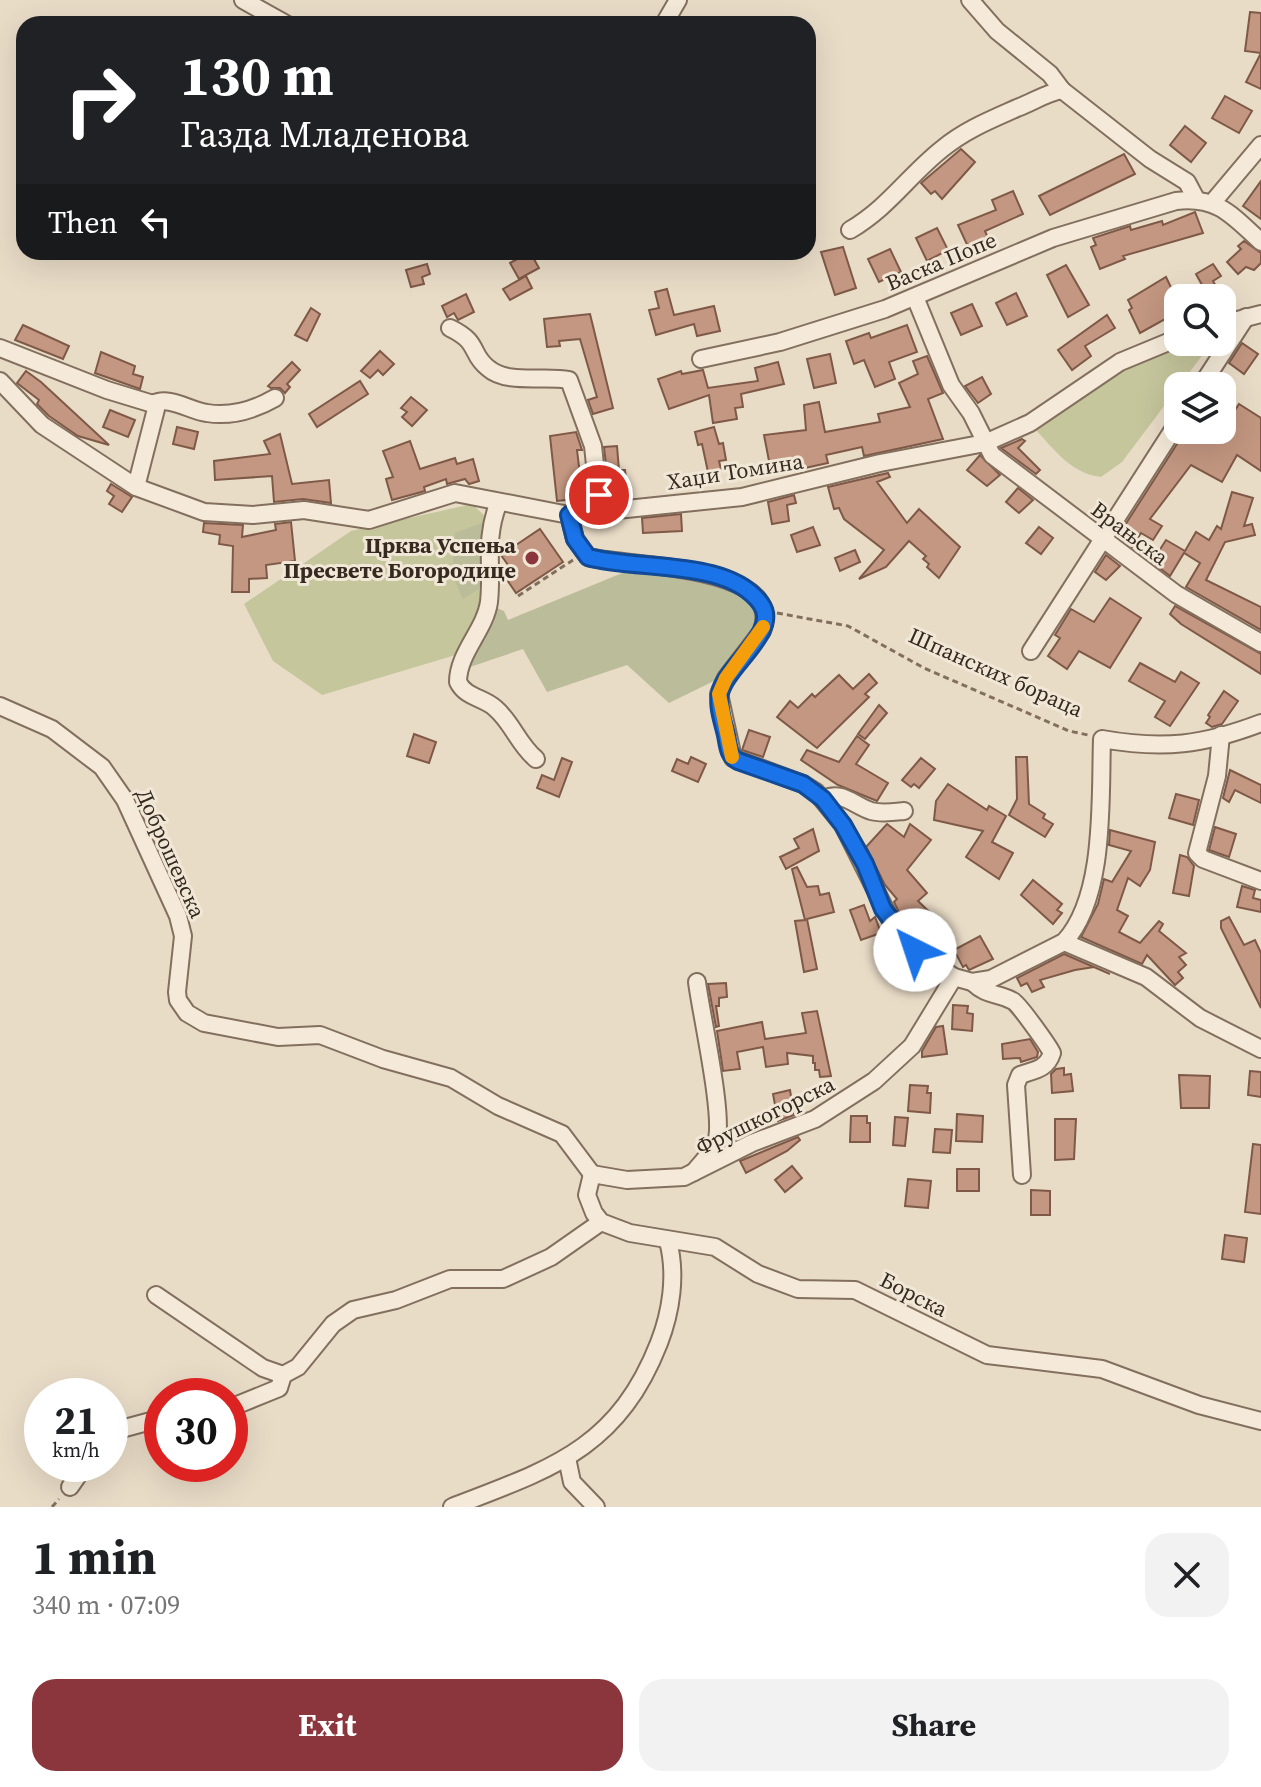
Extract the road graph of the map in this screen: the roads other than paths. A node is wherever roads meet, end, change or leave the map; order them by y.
1 (243, 0) edge
2 (970, 0) edge
3 (272, 16) edge
4 (1062, 90) junction
5 (1261, 145) edge
6 (1196, 199) junction
7 (1213, 202) junction
8 (850, 230) dead end
9 (1261, 242) edge
10 (915, 297) junction
11 (1254, 316) edge
12 (450, 328) dead end
13 (1164, 344) edge
14 (0, 348) edge
15 (701, 359) dead end
16 (1212, 372) edge
17 (0, 381) edge
18 (275, 398) dead end
19 (153, 404) junction
20 (985, 443) junction
21 (1164, 444) edge
22 (136, 487) junction
23 (498, 504) junction
24 (600, 512) junction
25 (569, 515) junction
26 (1102, 540) junction
27 (1261, 643) edge
28 (1031, 651) dead end
29 (0, 706) edge
30 (1261, 723) edge
31 (1221, 735) junction
32 (536, 759) dead end
33 (823, 799) junction
34 (904, 811) dead end
35 (1261, 881) edge
36 (1064, 942) junction
37 (954, 977) junction
38 (697, 982) dead end
39 (972, 982) junction
40 (1261, 1049) edge
41 (592, 1174) junction
42 (694, 1174) junction
43 (1022, 1175) dead end
44 (601, 1222) junction
45 (668, 1241) junction
46 (156, 1295) dead end
47 (283, 1375) junction
48 (248, 1401) edge
49 (1261, 1421) edge
50 (567, 1458) junction
51 (73, 1482) edge
52 (70, 1487) dead end
53 (452, 1507) edge
54 (596, 1507) edge

1 - 3 street
2 - 4 street
4 - 6 street
4 - 8 street
5 - 7 street
6 - 7 street, Васка Попе
6 - 10 street, Васка Попе
7 - 9 street, Васка Попе
10 - 15 street, Васка Попе
10 - 20 street, Врањска
11 - 16 street
12 - 24 street
13 - 20 street, Хаџи Томина
14 - 19 street
17 - 22 street, Хаџи Томина
18 - 19 street
19 - 22 street
20 - 24 street, Хаџи Томина
20 - 26 street, Врањска
21 - 26 street
22 - 23 street, Хаџи Томина
23 - 25 street, Хаџи Томина
23 - 32 street
24 - 25 street, Хаџи Томина
25 - 33 street
26 - 27 street, Врањска
26 - 28 street
29 - 41 street, Доброшевска
30 - 31 street, Шпанских бораца
31 - 35 street
31 - 36 street, Шпанских бораца
33 - 34 street
33 - 37 street
36 - 39 street
36 - 40 street
37 - 39 street
37 - 42 street, Фрушкогорска
38 - 42 street
39 - 43 street
41 - 42 street, Фрушкогорска
41 - 44 street
44 - 45 street, Борска
44 - 47 street
45 - 49 street, Борска
45 - 50 street
46 - 47 street
47 - 48 street
50 - 53 street
50 - 54 street
51 - 52 street

